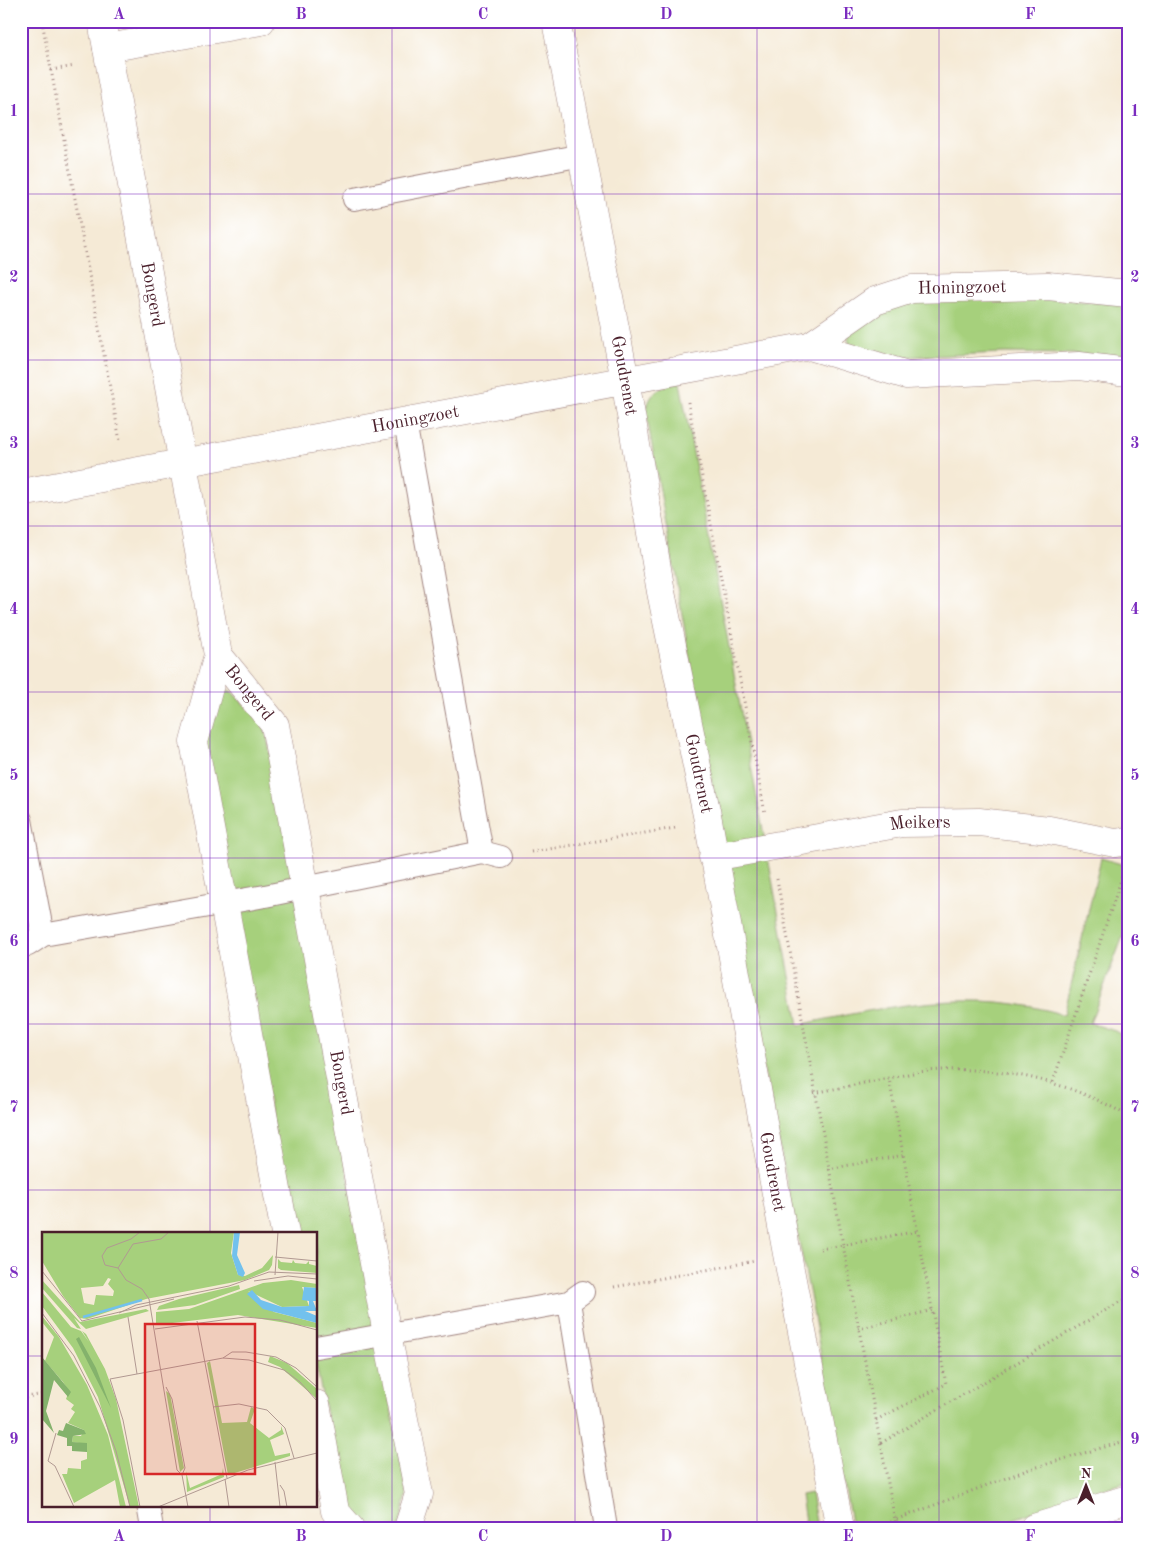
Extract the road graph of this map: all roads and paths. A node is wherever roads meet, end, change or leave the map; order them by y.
1 (42, 21) edge
2 (102, 21) edge
3 (261, 21) edge
4 (556, 21) edge
5 (108, 48) junction
6 (582, 155) junction
7 (354, 199) dead end
8 (1128, 294) edge
9 (810, 346) junction
10 (682, 369) junction
11 (1128, 372) edge
12 (625, 380) junction
13 (405, 422) junction
14 (183, 463) junction
15 (126, 474) junction
16 (21, 493) edge
17 (218, 655) junction
18 (21, 820) edge
19 (708, 820) junction
20 (1128, 841) edge
21 (772, 847) junction
22 (491, 855) junction
23 (713, 857) junction
24 (1125, 869) dead end
25 (305, 888) junction
26 (224, 903) junction
27 (889, 1078) junction
28 (1053, 1082) junction
29 (814, 1093) junction
30 (1128, 1116) edge
31 (904, 1155) junction
32 (828, 1169) junction
33 (918, 1231) junction
34 (285, 1232) edge
35 (843, 1245) junction
36 (787, 1254) junction
37 (576, 1297) junction
38 (1128, 1297) edge
39 (933, 1310) junction
40 (858, 1329) junction
41 (387, 1334) junction
42 (318, 1347) edge
43 (42, 1394) edge
44 (21, 1398) edge
45 (318, 1415) edge
46 (876, 1420) junction
47 (1128, 1440) edge
48 (881, 1444) junction
49 (1128, 1499) edge
50 (148, 1506) edge
51 (895, 1520) junction
52 (152, 1528) edge
53 (350, 1528) edge
54 (408, 1528) edge
55 (606, 1528) edge
56 (840, 1528) edge
57 (877, 1528) edge
58 (896, 1528) edge
59 (1034, 1528) edge

1 - 15 path
2 - 5 street, Bongerd
3 - 5 street
4 - 6 street, Goudrenet
5 - 14 street, Bongerd
6 - 7 lane
6 - 12 street, Goudrenet
8 - 9 street, Honingzoet
9 - 10 street, Honingzoet
9 - 11 street, Honingzoet
10 - 12 street, Honingzoet
10 - 21 path
12 - 13 street, Honingzoet
12 - 19 street, Goudrenet
13 - 14 street, Honingzoet
13 - 22 lane
14 - 15 street, Honingzoet
14 - 17 street, Bongerd
15 - 16 street, Honingzoet
17 - 25 street, Bongerd
17 - 26 street, Bongerd
18 - 26 lane
19 - 22 path
19 - 23 street, Goudrenet
20 - 21 street, Meikers
21 - 23 street, Meikers
21 - 29 path
22 - 25 lane
23 - 36 street, Goudrenet
24 - 28 path
25 - 26 lane
25 - 41 street, Bongerd
26 - 34 street, Bongerd
27 - 28 path
27 - 29 path
27 - 31 path
28 - 30 path
29 - 32 path
31 - 32 path
31 - 33 path
32 - 35 path
33 - 35 path
33 - 39 path
35 - 36 path
35 - 40 path
36 - 37 path
36 - 56 street, Goudrenet
37 - 41 lane
37 - 55 lane
38 - 48 path
39 - 40 path
39 - 46 path
40 - 46 path
41 - 42 lane
41 - 54 street, Bongerd
43 - 44 path
45 - 53 street
46 - 48 path
47 - 51 path
48 - 51 path
49 - 59 street
50 - 52 lane
51 - 57 path
51 - 58 path

